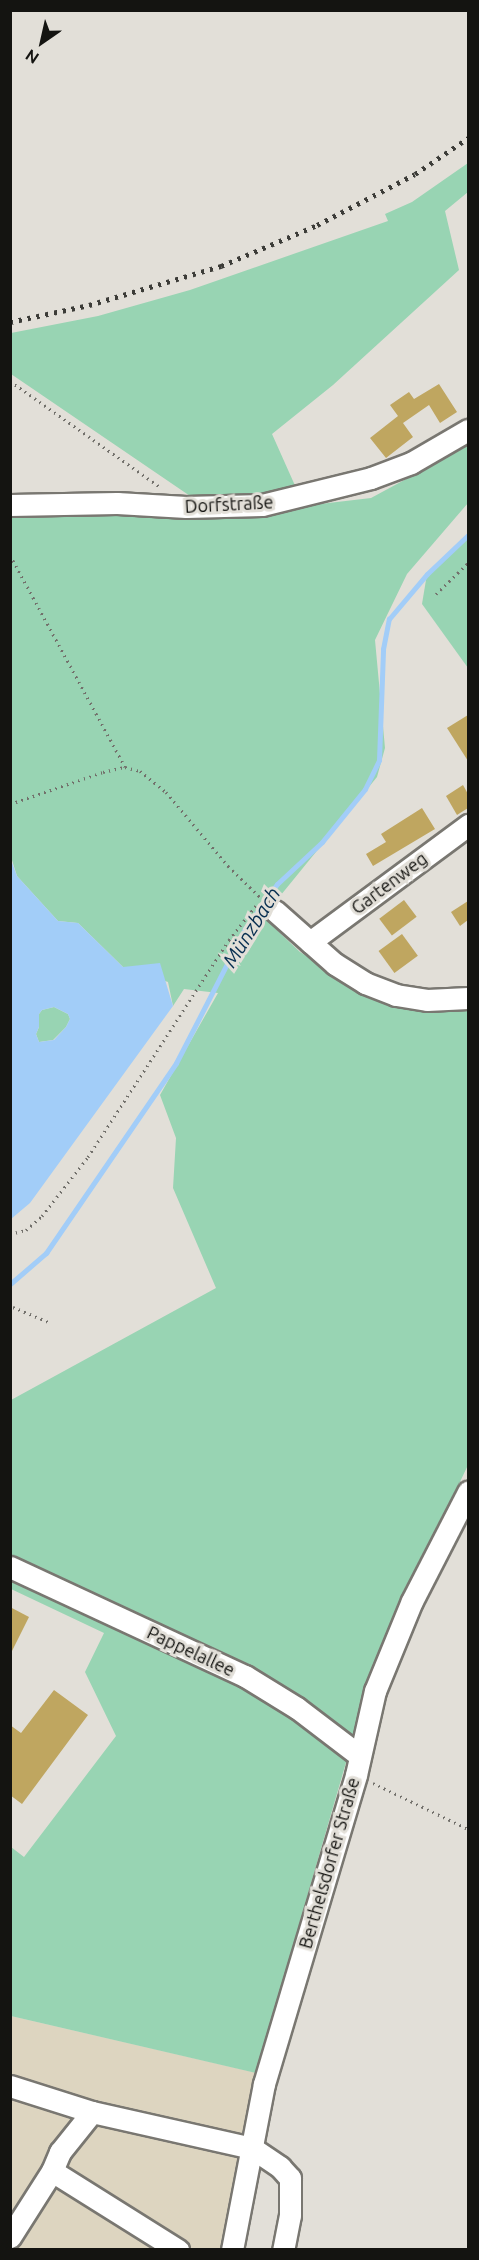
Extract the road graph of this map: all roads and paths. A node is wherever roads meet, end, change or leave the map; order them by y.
1 (10, 381) edge
2 (468, 430) edge
3 (160, 486) dead end
4 (10, 505) edge
5 (10, 555) edge
6 (468, 562) edge
7 (436, 594) dead end
8 (125, 767) junction
9 (10, 804) edge
10 (468, 825) edge
11 (275, 911) dead end
12 (310, 942) junction
13 (468, 998) edge
14 (10, 1234) edge
15 (13, 1308) dead end
16 (48, 1322) dead end
17 (468, 1492) edge
18 (10, 1567) edge
19 (358, 1765) junction
20 (468, 1829) edge
21 (10, 2086) edge
22 (92, 2112) junction
23 (252, 2148) junction
24 (52, 2171) junction
25 (10, 2237) edge
26 (10, 2244) edge
27 (19, 2250) edge
28 (178, 2250) edge
29 (232, 2250) edge
30 (283, 2250) edge

1 - 3 path
2 - 4 street, Dorfstraße
5 - 8 path
6 - 7 path
8 - 9 path
8 - 14 path
10 - 12 street, Gartenweg
11 - 12 street
12 - 13 street
15 - 16 path
17 - 19 street, Berthelsdorfer Straße
18 - 19 street, Pappelallee
19 - 20 path
19 - 23 street, Berthelsdorfer Straße
21 - 22 street
22 - 23 street
22 - 24 street
23 - 29 street, Berthelsdorfer Straße
23 - 30 street
24 - 25 street
24 - 28 street
26 - 27 street

